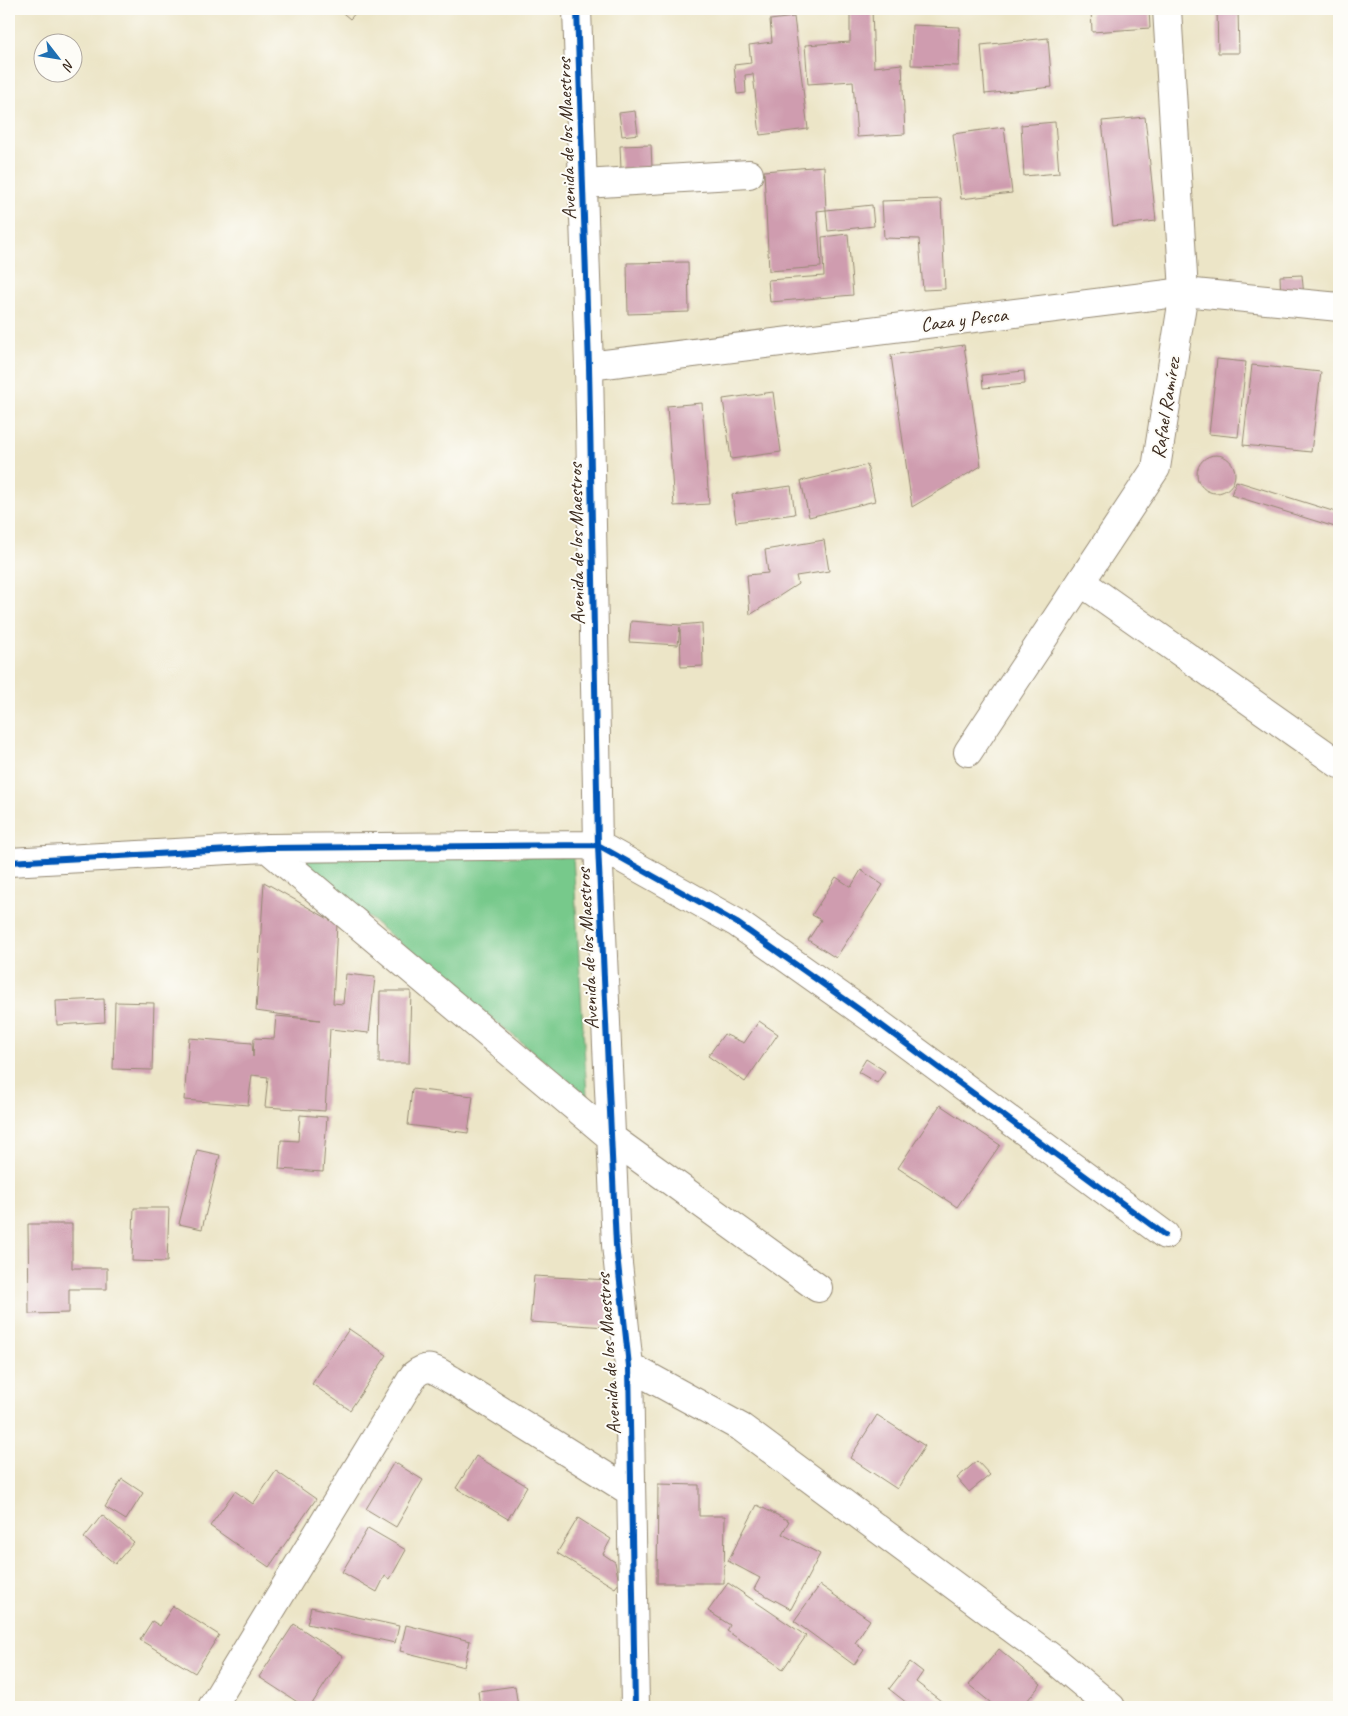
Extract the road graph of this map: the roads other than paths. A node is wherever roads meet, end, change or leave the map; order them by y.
1 (577, 9) edge
2 (1167, 9) edge
3 (749, 174) dead end
4 (584, 184) junction
5 (1184, 292) junction
6 (1339, 307) edge
7 (589, 366) junction
8 (1081, 582) junction
9 (968, 752) dead end
10 (1339, 764) edge
11 (598, 845) junction
12 (267, 848) junction
13 (9, 862) edge
14 (613, 1139) junction
15 (1165, 1235) dead end
16 (818, 1288) dead end
17 (629, 1366) junction
18 (632, 1492) junction
19 (212, 1707) edge
20 (635, 1707) edge
21 (1111, 1707) edge

1 - 4 street, Avenida de los Maestros
2 - 5 street, Rafael Ramírez
3 - 4 street
4 - 7 street, Avenida de los Maestros
5 - 6 street, Caza y Pesca
5 - 7 street, Caza y Pesca
5 - 8 street, Rafael Ramírez
7 - 11 street, Avenida de los Maestros
8 - 9 street, Rafael Ramírez
8 - 10 street
11 - 12 street
11 - 14 street, Avenida de los Maestros
11 - 15 street
12 - 13 street
12 - 14 street
14 - 16 street
14 - 17 street, Avenida de los Maestros
17 - 18 street, Avenida de los Maestros
17 - 21 street
18 - 19 street
18 - 20 street, Avenida de los Maestros

